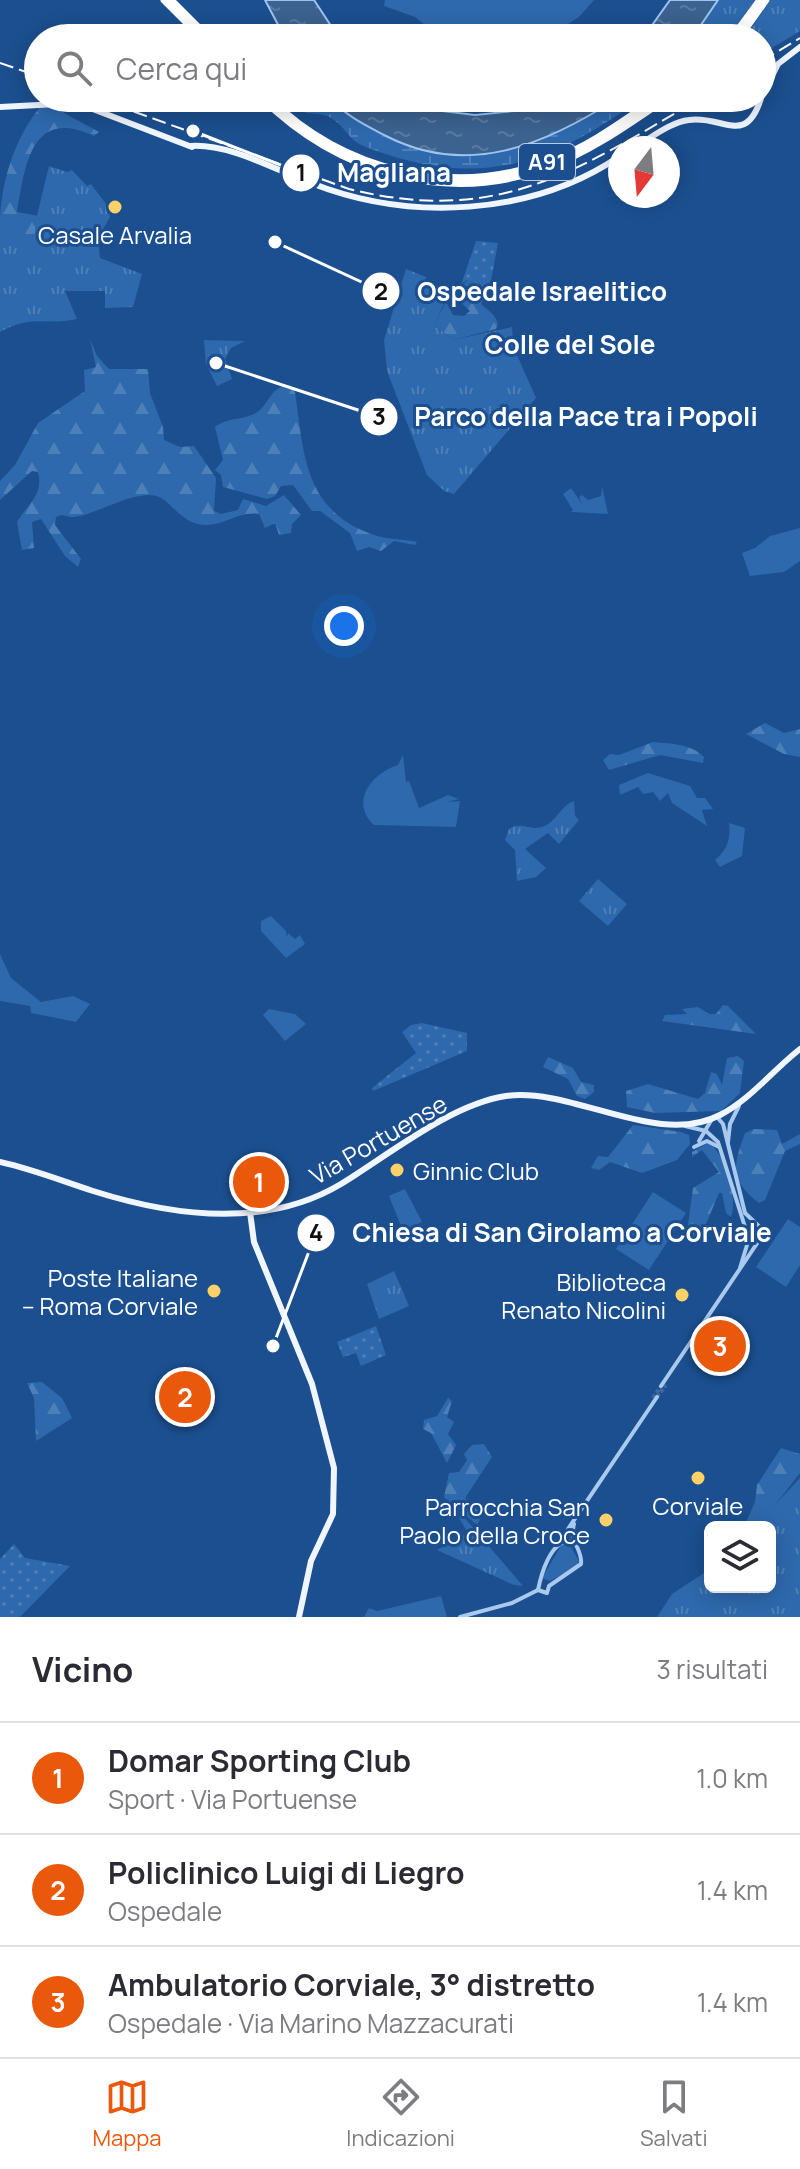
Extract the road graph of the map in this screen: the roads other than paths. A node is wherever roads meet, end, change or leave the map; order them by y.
1 (164, 0) edge
2 (171, 0) edge
3 (763, 0) edge
4 (750, 20) junction
5 (188, 24) edge
6 (195, 24) edge
7 (746, 24) edge
8 (748, 24) edge
9 (800, 47) edge
10 (776, 67) edge
11 (24, 106) edge
12 (0, 107) edge
13 (101, 112) edge
14 (279, 112) edge
15 (283, 112) edge
16 (635, 112) edge
17 (645, 112) edge
18 (757, 112) edge
19 (304, 132) junction
20 (656, 136) edge
21 (608, 164) edge
22 (420, 178) junction
23 (800, 1049) edge
24 (741, 1102) junction
25 (714, 1118) junction
26 (674, 1124) junction
27 (706, 1131) junction
28 (724, 1151) junction
29 (0, 1162) edge
30 (250, 1212) junction
31 (755, 1223) junction
32 (746, 1233) junction
33 (760, 1239) junction
34 (740, 1268) junction
35 (665, 1383) tunnel mouth
36 (654, 1400) tunnel mouth
37 (577, 1516) junction
38 (566, 1532) tunnel mouth
39 (572, 1542) junction
40 (549, 1586) junction
41 (538, 1587) junction
42 (299, 1617) edge
43 (460, 1617) edge

1 - 5 highway
2 - 6 highway
3 - 4 highway
4 - 7 highway
4 - 8 highway
9 - 10 main road
11 - 12 main road
13 - 21 main road
14 - 19 highway, A91
15 - 19 highway, A91
16 - 22 highway, A91
17 - 22 highway, A91
18 - 20 main road
19 - 22 highway, A91
23 - 24 main road, Via Portuense
24 - 25 main road, Via Portuense
24 - 28 street
25 - 26 main road, Via Portuense
25 - 27 street
25 - 28 street
26 - 27 street
26 - 30 main road, Via Portuense
27 - 28 street
27 - 28 street
28 - 31 street
28 - 32 street
29 - 30 main road, Via Portuense
30 - 42 main road
31 - 32 street
31 - 33 street
32 - 33 street
32 - 34 street
33 - 34 street
34 - 35 street
36 - 37 street
37 - 38 street
37 - 39 street
39 - 40 street
39 - 41 street
40 - 41 street
40 - 41 street
41 - 43 street

